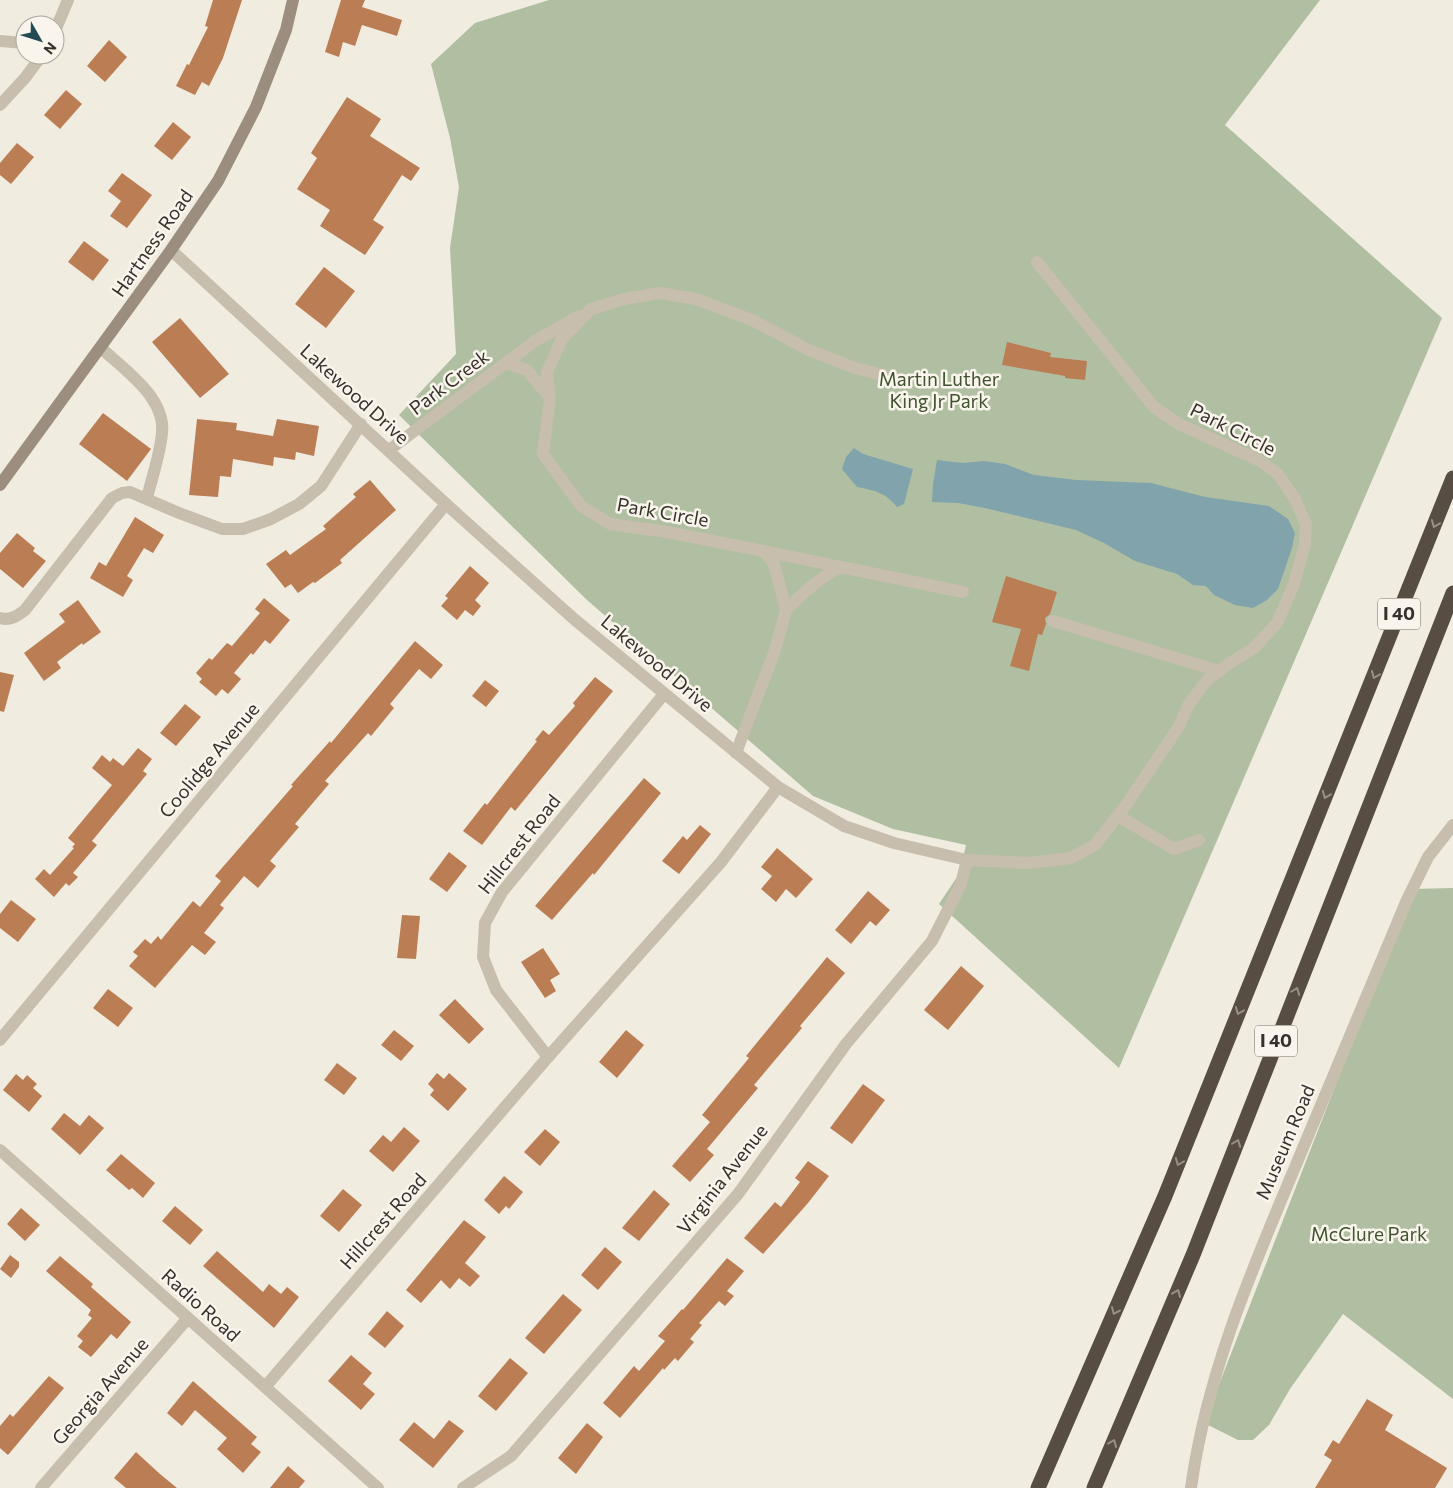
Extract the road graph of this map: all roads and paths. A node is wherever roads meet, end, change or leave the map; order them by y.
1 (68, 0) edge
2 (293, 0) edge
3 (62, 15) edge
4 (0, 41) edge
5 (15, 42) edge
6 (35, 65) edge
7 (0, 106) edge
8 (171, 250) junction
9 (1037, 262) dead end
10 (591, 309) junction
11 (101, 348) junction
12 (507, 362) junction
13 (899, 379) dead end
14 (550, 399) junction
15 (361, 424) junction
16 (389, 450) junction
17 (1453, 478) edge
18 (0, 485) edge
19 (147, 498) junction
20 (446, 504) junction
21 (764, 551) junction
22 (841, 567) junction
23 (963, 592) dead end
24 (1453, 593) edge
25 (786, 610) junction
26 (0, 618) edge
27 (1053, 621) dead end
28 (1219, 671) junction
29 (664, 694) junction
30 (736, 753) junction
31 (778, 787) junction
32 (1118, 816) junction
33 (1453, 825) edge
34 (1200, 840) dead end
35 (967, 860) junction
36 (0, 1040) edge
37 (548, 1057) junction
38 (0, 1150) edge
39 (188, 1318) junction
40 (265, 1387) junction
41 (41, 1488) edge
42 (378, 1488) edge
43 (463, 1488) edge
44 (1038, 1488) edge
45 (1094, 1488) edge
46 (1191, 1488) edge

1 - 3 street
2 - 8 main road, Hartness Road
4 - 5 street
6 - 7 street
8 - 11 main road, Hartness Road
8 - 15 street, Lakewood Drive
9 - 28 street, Park Circle
10 - 12 street, Park Creek
10 - 13 street, Park Circle
10 - 14 street, Park Circle
11 - 18 main road, Hartness Road
11 - 19 street
12 - 14 street, Park Creek
12 - 16 street, Park Creek
14 - 21 street, Park Circle
15 - 16 street, Lakewood Drive
15 - 19 street
16 - 20 street, Lakewood Drive
17 -> 44 highway, I 40
19 - 26 street
20 - 29 street, Lakewood Drive
20 - 36 street, Coolidge Avenue
21 - 22 street
21 - 25 street
22 - 23 street
22 - 25 street
45 -> 24 highway, I 40
25 - 30 street
27 - 28 street
28 - 32 street, Park Circle
29 - 30 street, Lakewood Drive
29 - 37 street, Hillcrest Road
30 - 31 street, Lakewood Drive
31 - 35 street, Lakewood Drive
31 - 37 street, Hillcrest Road
32 - 34 street
32 - 35 street, Lakewood Drive
33 - 46 street, Museum Road
35 - 43 street, Virginia Avenue
37 - 40 street, Hillcrest Road
38 - 39 street, Radio Road
39 - 40 street, Radio Road
39 - 41 street, Georgia Avenue
40 - 42 street, Radio Road

